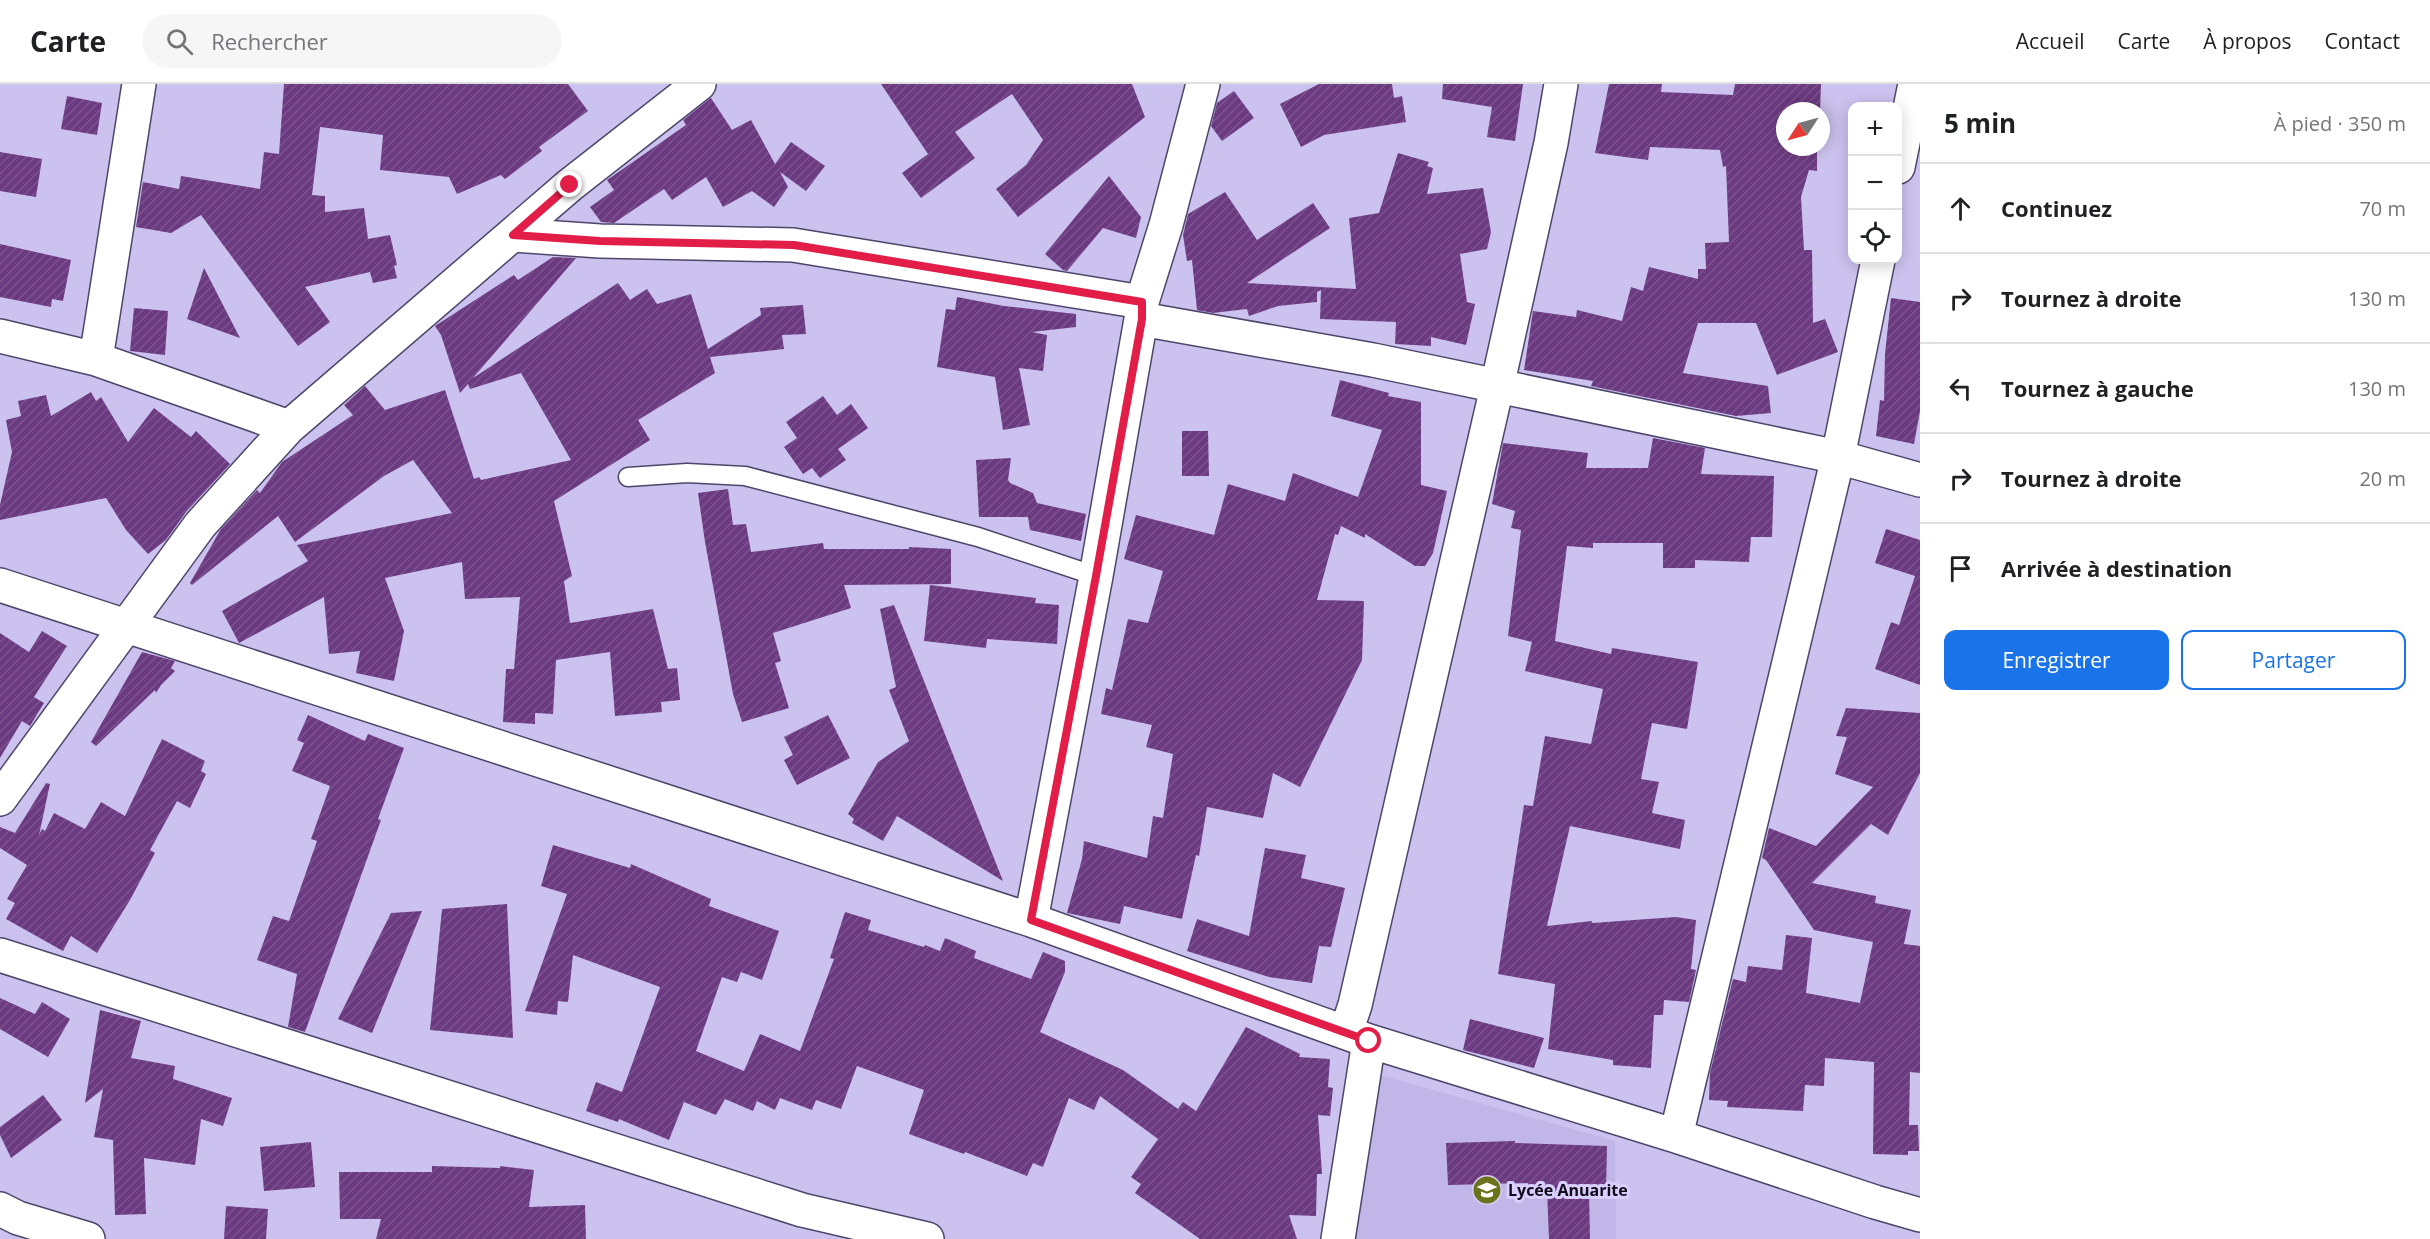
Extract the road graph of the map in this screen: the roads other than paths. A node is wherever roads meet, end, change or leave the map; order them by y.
1 (139, 84) edge
2 (699, 84) edge
3 (1203, 84) edge
4 (1561, 84) edge
5 (1915, 84) edge
6 (1900, 156) edge
7 (513, 235) junction
8 (1877, 264) edge
9 (1142, 311) junction
10 (0, 336) edge
11 (96, 359) junction
12 (1497, 387) junction
13 (289, 427) junction
14 (1838, 457) junction
15 (628, 477) dead end
16 (1920, 480) edge
17 (1096, 576) junction
18 (0, 585) edge
19 (126, 627) junction
20 (0, 799) edge
21 (1031, 920) junction
22 (0, 955) edge
23 (1357, 1037) junction
24 (1676, 1136) junction
25 (0, 1209) edge
26 (1920, 1215) edge
27 (88, 1239) edge
28 (927, 1239) edge
29 (1338, 1239) edge

1 - 11 street
2 - 7 street
3 - 9 street
4 - 12 street
5 - 6 street
7 - 9 street
7 - 13 street
8 - 14 street
9 - 12 street
9 - 17 street
10 - 11 street
11 - 13 street
12 - 14 street
12 - 23 street
13 - 19 street
14 - 16 street
14 - 24 street
15 - 17 lane
17 - 21 street
18 - 19 street
19 - 20 street
19 - 21 street
21 - 23 street
22 - 28 street
23 - 24 street
23 - 29 street
24 - 26 street
25 - 27 street

